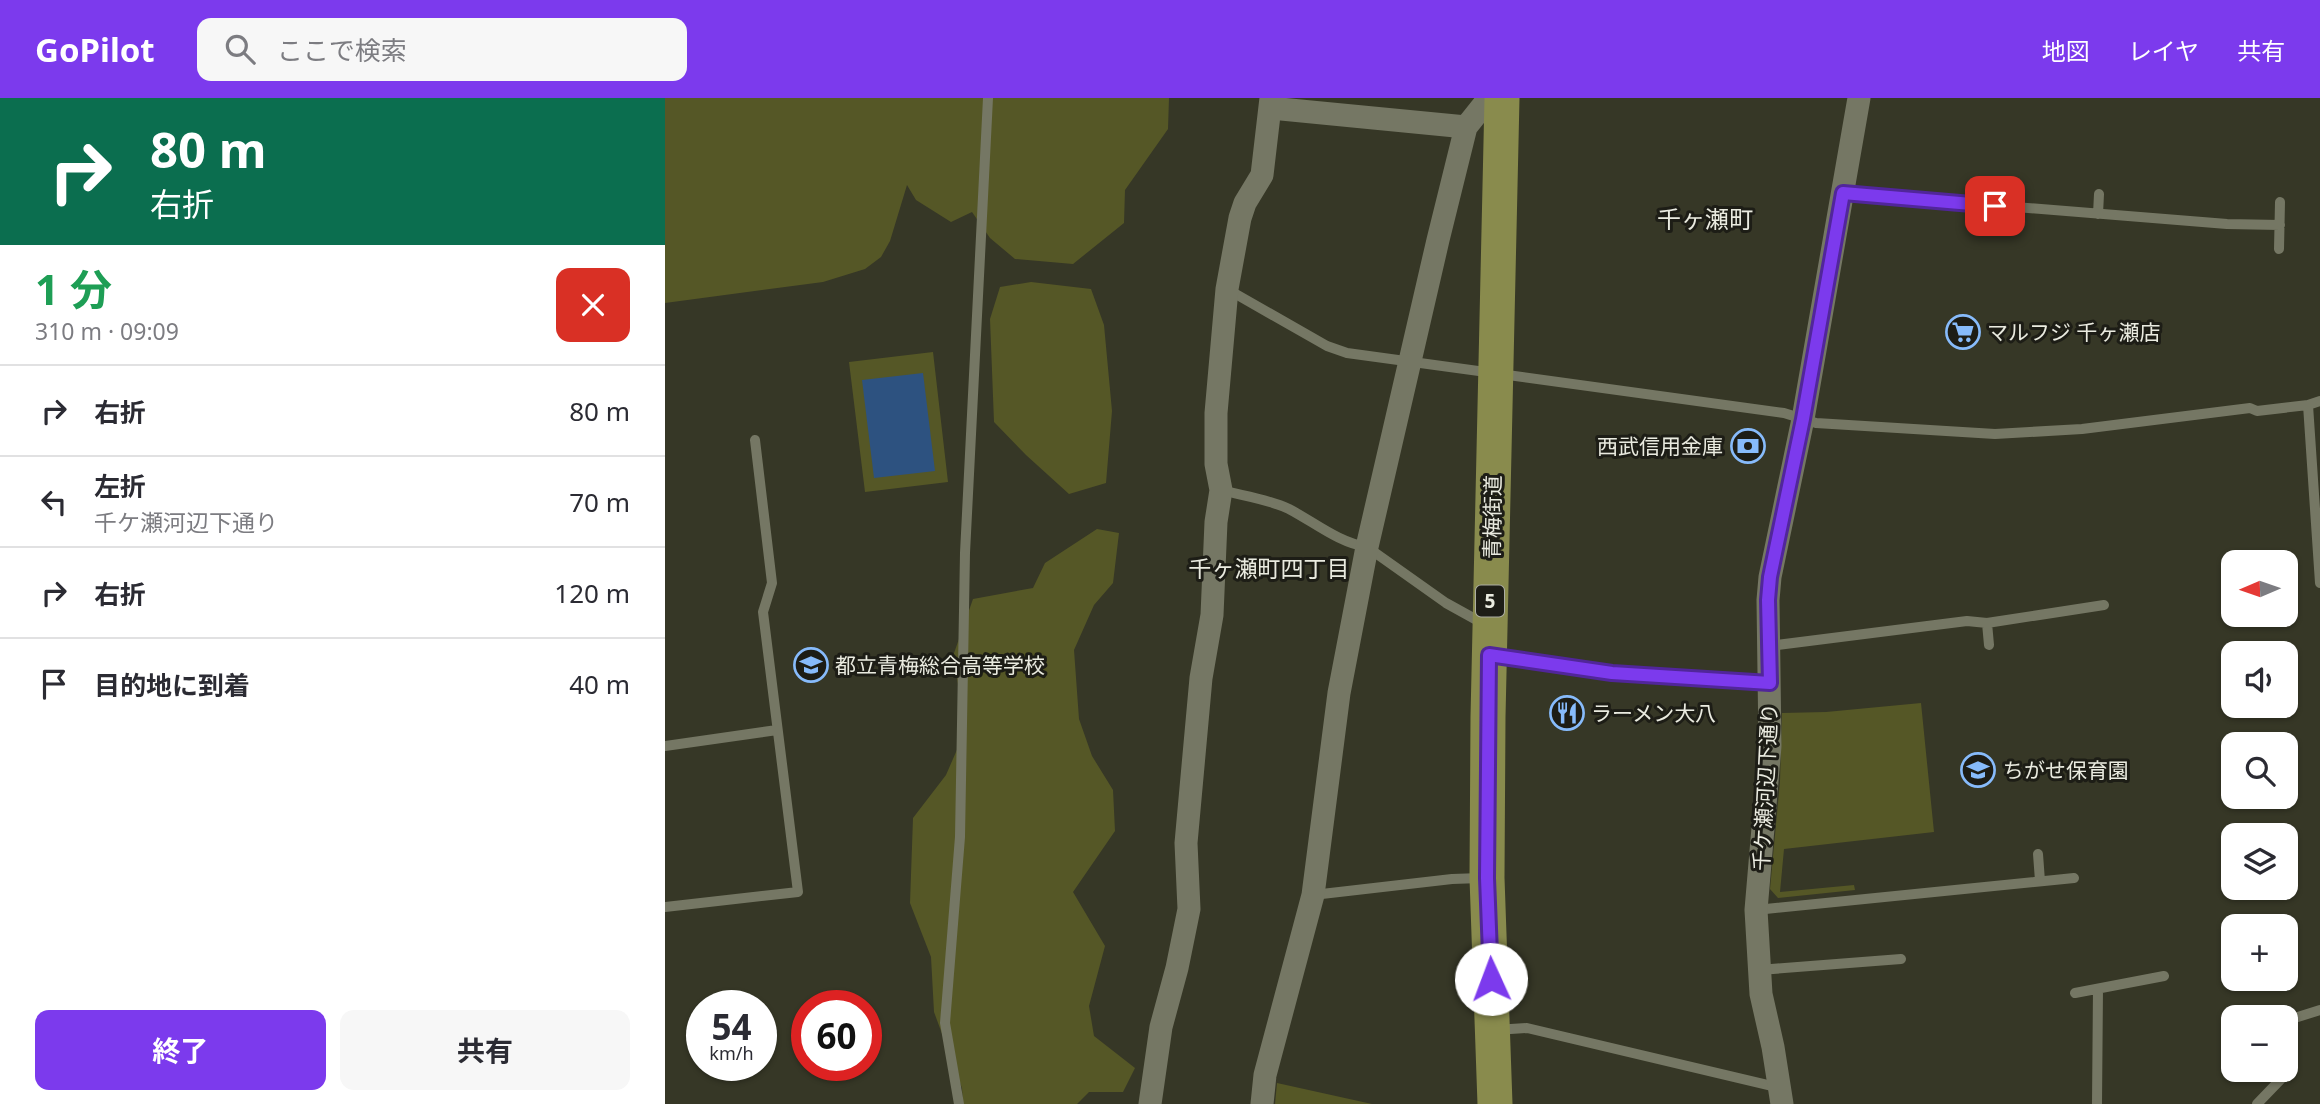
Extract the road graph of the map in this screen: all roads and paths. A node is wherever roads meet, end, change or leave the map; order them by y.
1 (988, 98) edge
2 (1489, 98) edge
3 (1502, 98) edge
4 (1859, 98) edge
5 (1271, 103) edge
6 (1467, 127) junction
7 (1843, 193) junction
8 (2099, 194) dead end
9 (2280, 202) dead end
10 (2098, 214) junction
11 (2280, 225) junction
12 (2280, 249) dead end
13 (1227, 289) junction
14 (1411, 361) junction
15 (1495, 373) junction
16 (2320, 401) edge
17 (2308, 405) junction
18 (1803, 419) junction
19 (755, 440) dead end
20 (1221, 491) junction
21 (1367, 547) junction
22 (2320, 583) edge
23 (2104, 605) dead end
24 (1987, 623) junction
25 (1489, 641) junction
26 (1989, 645) dead end
27 (1769, 646) junction
28 (1770, 683) junction
29 (778, 730) junction
30 (665, 746) edge
31 (2038, 854) dead end
32 (1487, 878) junction
33 (2074, 878) dead end
34 (2040, 881) junction
35 (1313, 895) junction
36 (665, 907) edge
37 (1756, 910) junction
38 (1901, 959) dead end
39 (1759, 970) junction
40 (2164, 976) dead end
41 (2098, 989) junction
42 (2075, 993) dead end
43 (2320, 1010) edge
44 (2298, 1017) edge
45 (1493, 1030) junction
46 (2278, 1082) edge
47 (1781, 1096) edge
48 (959, 1104) edge
49 (1150, 1104) edge
50 (1262, 1104) edge
51 (1495, 1104) edge
52 (2097, 1104) edge
53 (2257, 1104) edge

1 - 48 lane
2 - 6 street
3 - 15 main road, 青梅街道 / 5
4 - 7 street, 千ケ瀬河辺下通り
5 - 6 street
5 - 13 street
6 - 14 street
7 - 10 lane
7 - 18 street, 千ケ瀬河辺下通り
8 - 10 lane
9 - 11 lane
10 - 11 lane
11 - 12 lane
13 - 14 lane
13 - 20 street
14 - 15 lane
14 - 21 street
15 - 18 lane
15 - 25 main road, 青梅街道 / 5
16 - 17 lane
17 - 18 lane
17 - 22 lane
18 - 27 street, 千ケ瀬河辺下通り
19 - 29 lane
20 - 21 lane
20 - 49 street
21 - 25 lane
21 - 35 street
23 - 24 lane
24 - 26 lane
24 - 27 lane
25 - 28 lane
25 - 32 main road, 青梅街道 / 5
27 - 28 street, 千ケ瀬河辺下通り
28 - 37 street, 千ケ瀬河辺下通り
29 - 30 lane
29 - 36 lane
31 - 34 lane
32 - 35 lane
32 - 45 main road, 青梅街道 / 5
33 - 34 lane
34 - 37 lane
35 - 50 street
37 - 39 street, 千ケ瀬河辺下通り
38 - 39 lane
39 - 47 street, 千ケ瀬河辺下通り
40 - 41 lane
41 - 42 lane
41 - 52 lane
43 - 44 lane
45 - 47 lane
45 - 51 main road, 青梅街道 / 5
46 - 53 lane

